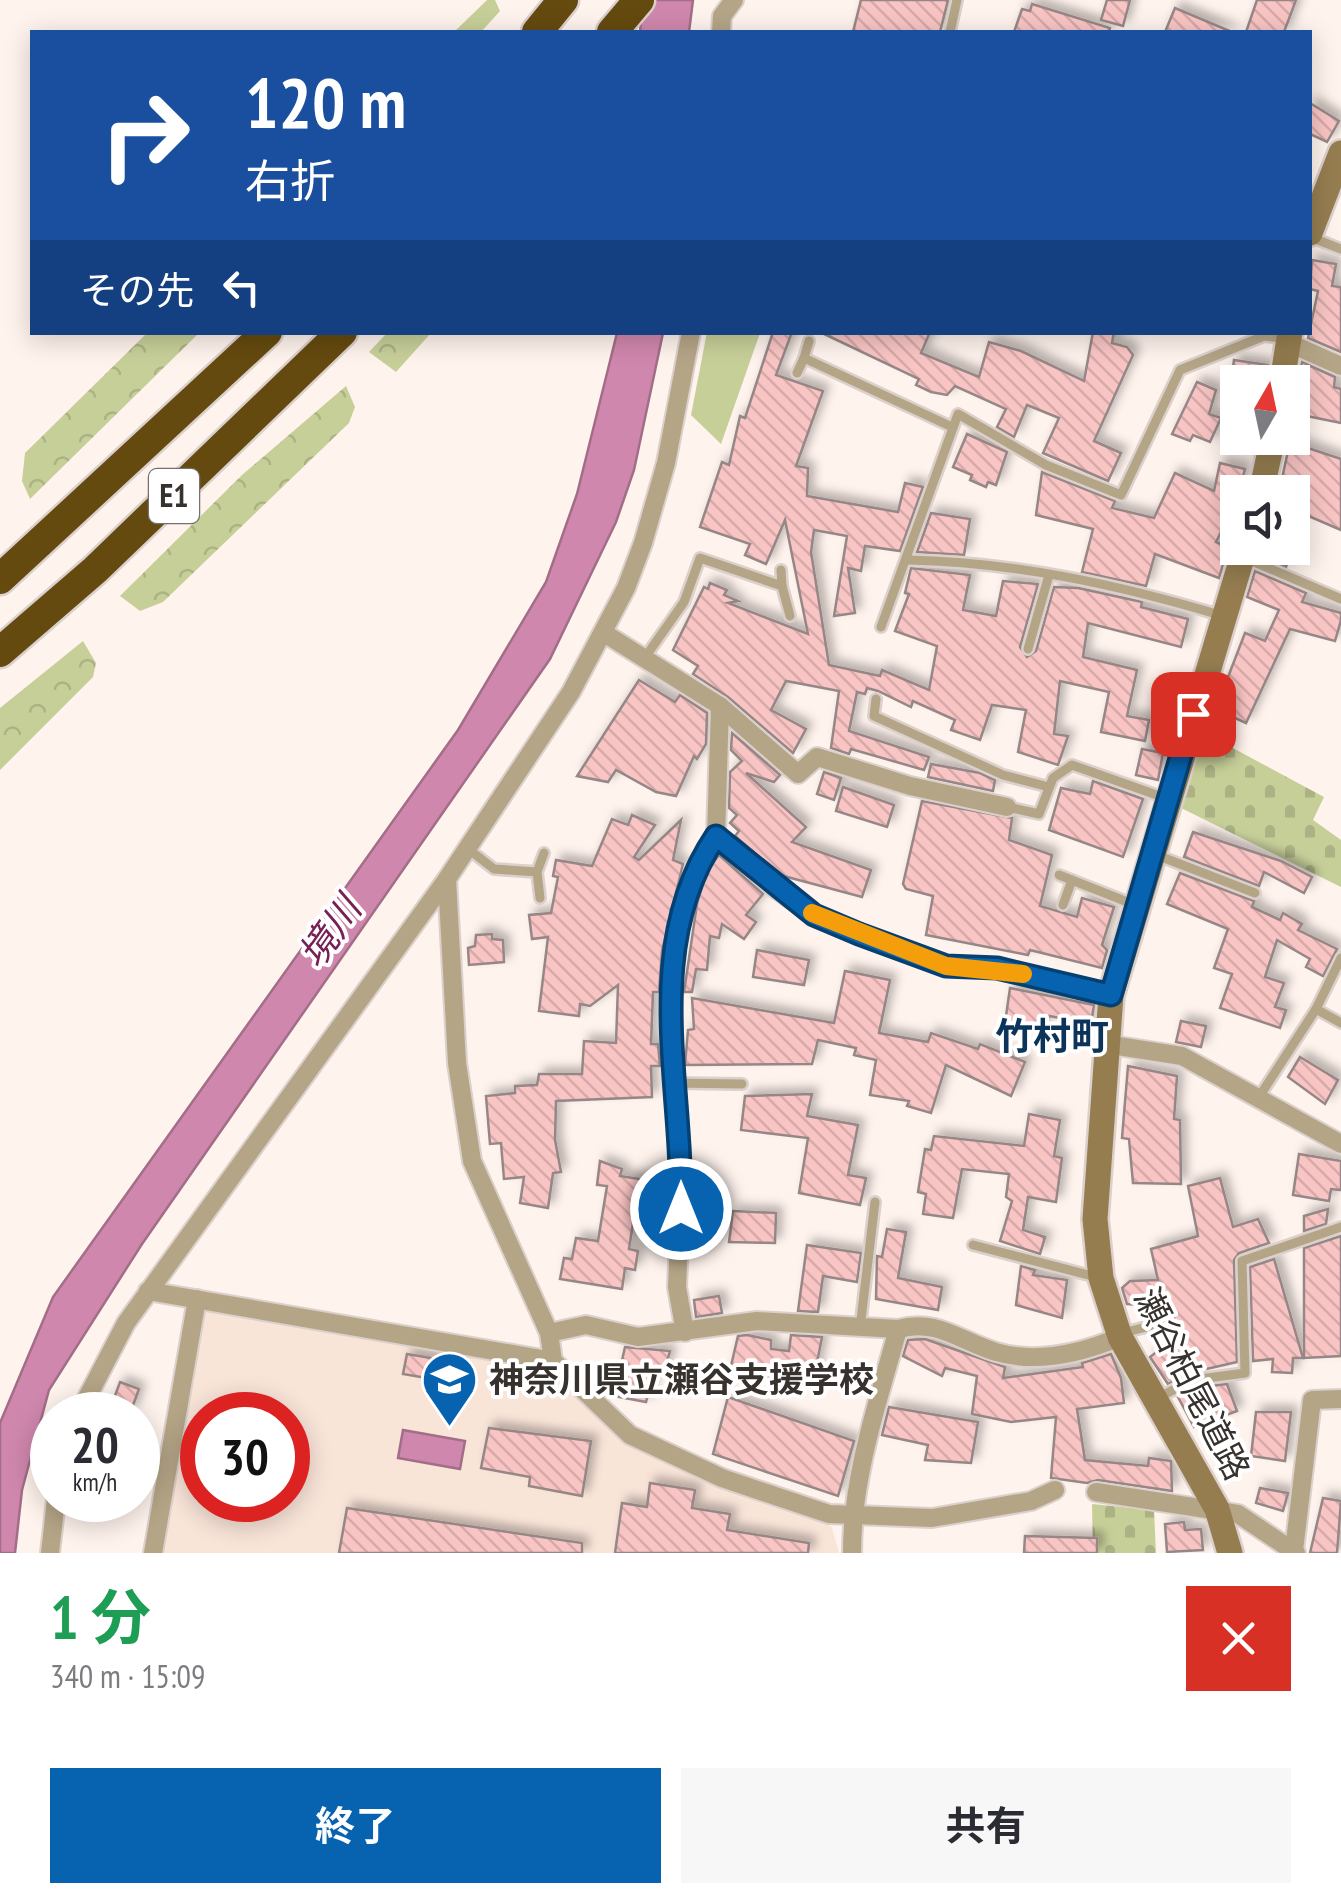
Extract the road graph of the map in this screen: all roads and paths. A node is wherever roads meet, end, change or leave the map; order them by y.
1 (563, 0) edge
2 (734, 0) edge
3 (957, 0) edge
4 (539, 30) edge
5 (721, 30) edge
6 (950, 30) edge
7 (1341, 153) edge
8 (1332, 200) edge
9 (1312, 232) edge
10 (1312, 236) edge
11 (1341, 249) edge
12 (264, 335) edge
13 (339, 335) edge
14 (690, 335) edge
15 (1290, 338) edge
16 (809, 341) dead end
17 (804, 358) junction
18 (1285, 365) edge
19 (1341, 366) edge
20 (797, 374) dead end
21 (952, 427) junction
22 (908, 560) junction
23 (1240, 565) edge
24 (1270, 565) edge
25 (781, 570) dead end
26 (1049, 575) junction
27 (0, 579) edge
28 (782, 586) junction
29 (1341, 600) edge
30 (790, 616) dead end
31 (1223, 616) junction
32 (881, 627) dead end
33 (604, 633) junction
34 (1028, 648) dead end
35 (0, 652) edge
36 (646, 656) junction
37 (876, 700) dead end
38 (720, 706) junction
39 (1049, 786) junction
40 (1168, 800) junction
41 (1006, 808) joint
42 (716, 836) junction
43 (467, 848) junction
44 (544, 853) dead end
45 (1152, 853) junction
46 (537, 872) junction
47 (1059, 875) dead end
48 (447, 879) junction
49 (1072, 880) junction
50 (1255, 894) dead end
51 (540, 898) dead end
52 (1064, 905) dead end
53 (1135, 905) junction
54 (1341, 958) edge
55 (1111, 995) junction
56 (1316, 1009) junction
57 (1341, 1022) edge
58 (1105, 1044) junction
59 (673, 1082) junction
60 (742, 1084) dead end
61 (1259, 1097) junction
62 (1341, 1144) edge
63 (875, 1202) dead end
64 (1341, 1227) edge
65 (973, 1244) dead end
66 (1101, 1278) junction
67 (148, 1291) junction
68 (197, 1299) junction
69 (1168, 1322) dead end
70 (860, 1328) junction
71 (898, 1328) junction
72 (549, 1332) junction
73 (685, 1332) junction
74 (1120, 1335) junction
75 (554, 1361) junction
76 (88, 1392) edge
77 (1158, 1398) junction
78 (1341, 1399) edge
79 (1054, 1490) dead end
80 (1096, 1492) dead end
81 (1217, 1509) junction
82 (852, 1518) junction
83 (54, 1522) edge
84 (1296, 1552) edge
85 (50, 1553) edge
86 (154, 1553) edge
87 (852, 1553) edge
88 (1230, 1553) edge

1 - 4 highway
2 - 5 street
3 - 6 lane
7 - 8 main road
8 - 9 main road
10 - 11 lane
12 - 27 highway, E1
13 - 35 highway, E1
14 - 33 street
15 - 18 main road
15 - 19 street
15 - 21 lane
16 - 17 lane
17 - 20 lane
17 - 21 lane
21 - 22 lane
22 - 26 lane
22 - 32 lane
23 - 31 main road, 瀬谷柏尾道路
24 - 29 lane
25 - 28 lane
26 - 31 lane
26 - 34 lane
28 - 30 lane
28 - 36 lane
31 - 40 main road, 瀬谷柏尾道路
33 - 36 street
33 - 43 street
36 - 38 street
37 - 39 lane
38 - 41 street
38 - 42 street
39 - 40 lane
39 - 41 lane
40 - 45 main road, 瀬谷柏尾道路
42 - 55 street
42 - 59 street
43 - 46 lane
43 - 48 street
44 - 46 lane
45 - 50 lane
45 - 53 main road, 瀬谷柏尾道路
46 - 51 lane
47 - 49 lane
48 - 67 street
48 - 72 street
49 - 52 lane
49 - 53 lane
53 - 55 main road, 瀬谷柏尾道路
54 - 56 lane
55 - 58 main road, 瀬谷柏尾道路
56 - 57 lane
56 - 61 lane
58 - 61 street
58 - 66 main road, 瀬谷柏尾道路
59 - 60 lane
59 - 73 street
61 - 62 street
63 - 70 lane
64 - 77 lane
65 - 66 lane
66 - 74 main road, 瀬谷柏尾道路
67 - 68 street
67 - 76 street
68 - 75 street
68 - 86 street
69 - 74 lane
70 - 71 street
70 - 73 street
71 - 74 street
71 - 82 street
72 - 73 street
72 - 75 street
74 - 77 main road, 瀬谷柏尾道路
75 - 82 street
77 - 81 main road, 瀬谷柏尾道路
78 - 84 street
79 - 82 street
80 - 81 street
81 - 84 street
81 - 88 main road, 瀬谷柏尾道路
82 - 87 street
83 - 85 street

